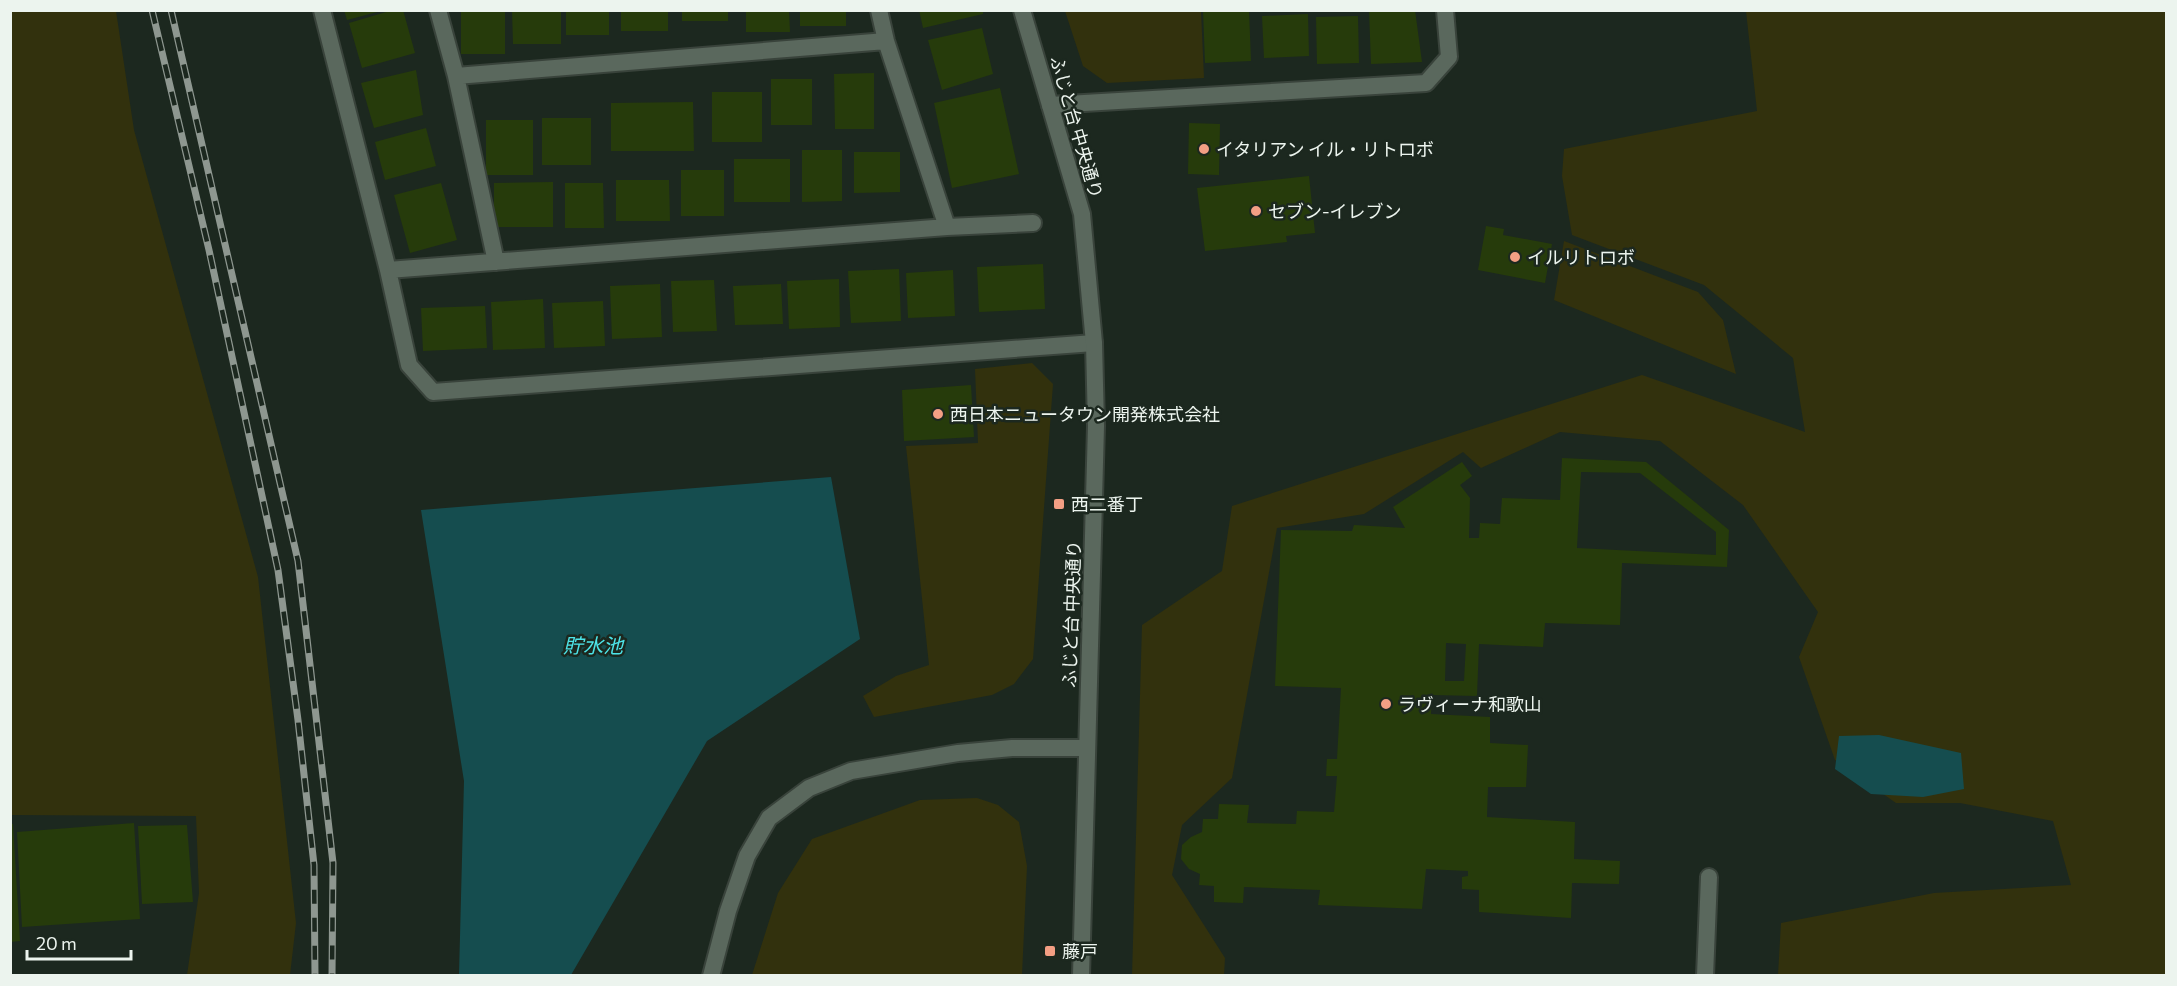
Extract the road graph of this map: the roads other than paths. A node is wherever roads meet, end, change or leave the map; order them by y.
1 (322, 10) edge
2 (438, 10) edge
3 (879, 10) edge
4 (1022, 10) edge
5 (1445, 10) edge
6 (886, 41) junction
7 (456, 76) junction
8 (1050, 105) junction
9 (1033, 223) dead end
10 (947, 227) junction
11 (495, 262) junction
12 (388, 270) junction
13 (1094, 343) junction
14 (1087, 748) junction
15 (1709, 877) dead end
16 (711, 975) edge
17 (1081, 975) edge
18 (1705, 975) edge

1 - 12 street
2 - 7 street
3 - 6 street
4 - 8 street, ふじと台 中央通り
5 - 8 street
6 - 7 street
6 - 10 street
7 - 11 street
8 - 13 street, ふじと台 中央通り
9 - 10 street
10 - 11 street
11 - 12 street
12 - 13 street
13 - 14 street, ふじと台 中央通り
14 - 16 street
14 - 17 street, ふじと台 中央通り
15 - 18 street

